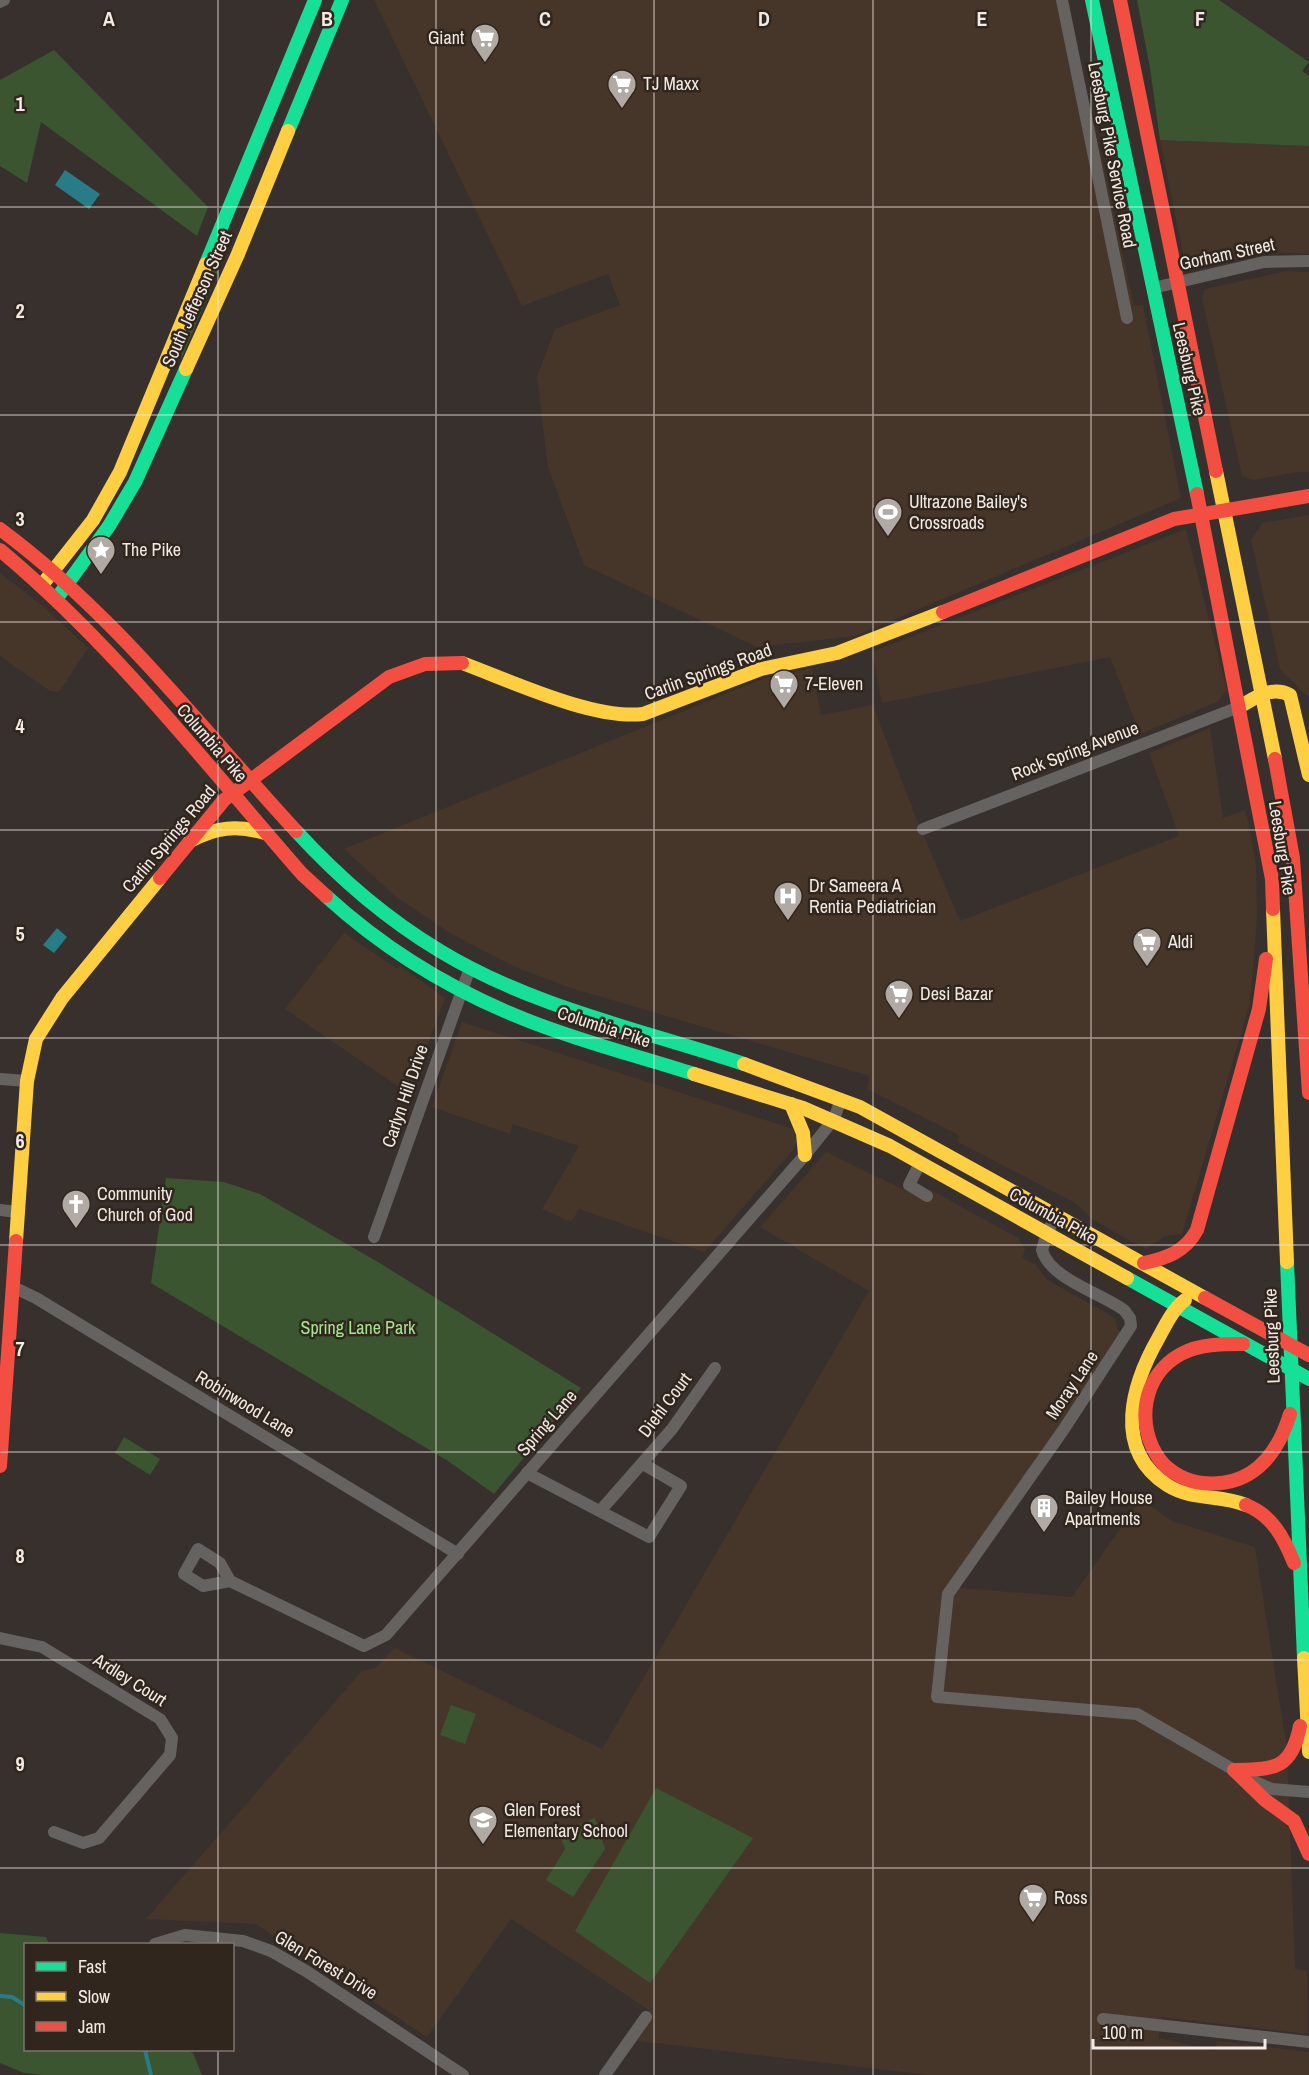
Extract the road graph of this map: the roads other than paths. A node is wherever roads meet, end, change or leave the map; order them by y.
1 (4, 0) edge
2 (315, 0) edge
3 (342, 0) edge
4 (1062, 0) edge
5 (1092, 0) edge
6 (1120, 0) edge
7 (1127, 0) edge
8 (0, 2) edge
9 (1127, 32) junction
10 (1309, 261) edge
11 (1179, 282) junction
12 (1153, 288) junction
13 (1127, 318) dead end
14 (1309, 496) edge
15 (1224, 509) junction
16 (1201, 513) junction
17 (0, 529) edge
18 (0, 550) edge
19 (55, 569) junction
20 (68, 580) junction
21 (42, 585) junction
22 (57, 598) junction
23 (1263, 694) junction
24 (1239, 707) junction
25 (1309, 775) edge
26 (249, 779) junction
27 (231, 793) junction
28 (923, 829) dead end
29 (265, 833) junction
30 (190, 841) junction
31 (1272, 879) junction
32 (470, 968) junction
33 (462, 992) junction
34 (0, 1079) edge
35 (27, 1081) junction
36 (1309, 1093) edge
37 (841, 1099) junction
38 (791, 1104) junction
39 (834, 1119) junction
40 (805, 1155) junction
41 (920, 1163) junction
42 (927, 1196) dead end
43 (0, 1210) edge
44 (18, 1212) junction
45 (1057, 1214) junction
46 (1047, 1233) junction
47 (374, 1237) dead end
48 (1144, 1263) junction
49 (13, 1287) junction
50 (1201, 1294) junction
51 (1177, 1306) junction
52 (4, 1344) edge
53 (1245, 1344) junction
54 (1309, 1355) edge
55 (715, 1368) dead end
56 (1309, 1380) edge
57 (1291, 1433) junction
58 (643, 1464) junction
59 (0, 1466) edge
60 (527, 1473) junction
61 (1309, 1499) edge
62 (601, 1510) junction
63 (458, 1554) junction
64 (1299, 1578) junction
65 (230, 1581) dead end
66 (0, 1638) edge
67 (1305, 1689) junction
68 (1309, 1752) edge
69 (1234, 1770) junction
70 (1309, 1792) edge
71 (54, 1832) dead end
72 (1309, 1854) edge
73 (157, 1943) edge
74 (646, 2017) dead end
75 (1103, 2019) dead end
76 (1309, 2042) edge
77 (463, 2075) edge
78 (605, 2075) edge

1 - 8 street
2 - 19 main road, South Jefferson Street
3 - 20 main road, South Jefferson Street
4 - 13 street, Leesburg Pike Service Road
5 - 12 main road, Leesburg Pike
6 - 9 main road, Leesburg Pike
7 - 9 main road
9 - 11 main road, Leesburg Pike
10 - 11 street, Gorham Street
11 - 12 street, Gorham Street
11 - 15 main road, Leesburg Pike
12 - 16 main road, Leesburg Pike
14 - 15 main road, Carlin Springs Road
15 - 16 main road, Carlin Springs Road
15 - 23 main road, Leesburg Pike
16 - 24 main road, Leesburg Pike
16 - 26 main road, Carlin Springs Road
17 - 19 main road, Columbia Pike
18 - 21 main road, Columbia Pike
19 - 20 main road, Columbia Pike
19 - 21 main road, South Jefferson Street
20 - 22 main road, South Jefferson Street
20 - 26 main road, Columbia Pike
21 - 22 main road, Columbia Pike
22 - 27 main road, Columbia Pike
23 - 24 main road
23 - 25 main road
23 - 36 main road, Leesburg Pike
24 - 28 street, Rock Spring Avenue
24 - 31 main road, Leesburg Pike
26 - 27 main road, Carlin Springs Road
26 - 32 main road, Columbia Pike
27 - 29 main road, Columbia Pike
27 - 30 main road, Carlin Springs Road
29 - 30 main road
29 - 33 main road, Columbia Pike
30 - 35 main road, Carlin Springs Road
31 - 48 main road
31 - 57 main road, Leesburg Pike
32 - 33 street, Carlyn Hill Drive
32 - 37 main road, Columbia Pike
33 - 38 main road, Columbia Pike
33 - 47 street, Carlyn Hill Drive
34 - 35 street
35 - 44 main road, Carlin Springs Road
37 - 39 street, Spring Lane
37 - 45 main road, Columbia Pike
38 - 39 main road, Columbia Pike
38 - 40 main road
39 - 40 street, Spring Lane
39 - 41 main road, Columbia Pike
40 - 60 street, Spring Lane
41 - 42 street
41 - 46 main road, Columbia Pike
43 - 44 street
44 - 49 main road, Carlin Springs Road
45 - 46 street
45 - 48 main road, Columbia Pike
46 - 51 main road, Columbia Pike
46 - 69 street, Moray Lane
48 - 50 main road, Columbia Pike
49 - 52 main road, Carlin Springs Road
49 - 63 street, Robinwood Lane
50 - 51 main road
50 - 54 main road, Columbia Pike
51 - 53 main road, Columbia Pike
51 - 64 main road
52 - 59 main road, Carlin Springs Road
53 - 56 main road, Columbia Pike
53 - 57 main road
55 - 58 street, Diehl Court
57 - 61 main road
57 - 64 main road
58 - 62 street, Diehl Court
58 - 62 street, Diehl Court
60 - 62 street, Diehl Court
60 - 63 street, Spring Lane
63 - 65 street, Spring Lane
64 - 67 main road
66 - 71 street, Ardley Court
67 - 68 main road
67 - 69 main road
69 - 70 street
69 - 72 main road
73 - 77 street, Glen Forest Drive
74 - 78 street
75 - 76 street

